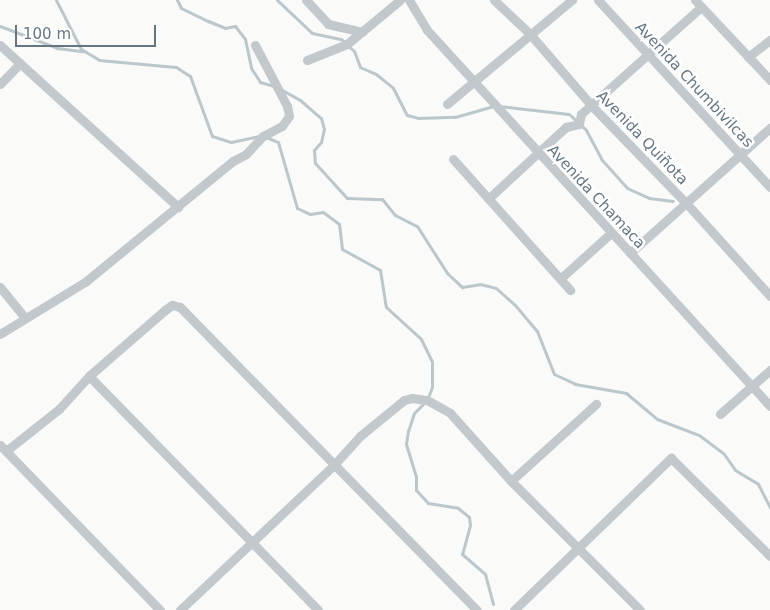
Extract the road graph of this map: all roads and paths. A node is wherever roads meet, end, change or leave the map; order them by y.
1 (306, 0) edge
2 (400, 0) edge
3 (410, 0) edge
4 (494, 0) edge
5 (572, 0) edge
6 (598, 0) edge
7 (695, 0) edge
8 (702, 7) junction
9 (362, 32) junction
10 (530, 34) junction
11 (770, 40) edge
12 (255, 44) dead end
13 (0, 45) edge
14 (647, 56) junction
15 (748, 57) junction
16 (308, 60) dead end
17 (20, 63) junction
18 (474, 80) junction
19 (770, 80) edge
20 (0, 84) edge
21 (448, 104) dead end
22 (591, 105) junction
23 (770, 128) edge
24 (538, 154) junction
25 (741, 154) junction
26 (453, 159) dead end
27 (770, 188) edge
28 (489, 198) junction
29 (687, 204) junction
30 (178, 208) junction
31 (611, 233) junction
32 (630, 253) junction
33 (561, 278) junction
34 (0, 287) edge
35 (570, 290) dead end
36 (770, 296) edge
37 (25, 318) junction
38 (0, 334) edge
39 (770, 370) edge
40 (89, 376) junction
41 (752, 387) junction
42 (596, 404) dead end
43 (770, 406) edge
44 (720, 414) dead end
45 (3, 448) edge
46 (333, 466) junction
47 (511, 481) junction
48 (252, 542) junction
49 (577, 546) junction
50 (770, 556) edge
51 (160, 610) edge
52 (180, 610) edge
53 (318, 610) edge
54 (477, 610) edge
55 (514, 610) edge
56 (640, 610) edge

1 - 9 street
2 - 9 street
3 - 18 street, Avenida Chamaca
4 - 10 street, Avenida Quiñota
5 - 10 street
6 - 14 street, Avenida Chumbivilcas
7 - 8 street
8 - 14 street
8 - 15 street
9 - 16 street
10 - 18 street
10 - 22 street, Avenida Quiñota
11 - 15 street
12 - 30 street
13 - 17 street
14 - 22 street
14 - 25 street, Avenida Chumbivilcas
15 - 19 street
17 - 20 street
17 - 30 street
18 - 21 street
18 - 24 street, Avenida Chamaca
22 - 24 street
22 - 29 street, Avenida Quiñota
23 - 25 street
24 - 28 street
24 - 31 street, Avenida Chamaca
25 - 27 street, Avenida Chumbivilcas
25 - 29 street
26 - 28 street
28 - 33 street
29 - 32 street
29 - 36 street, Avenida Quiñota
30 - 37 street
31 - 32 street, Avenida Chamaca
31 - 33 street
32 - 41 street, Avenida Chamaca
33 - 35 street
34 - 37 street
37 - 38 street
39 - 41 street
40 - 45 street
40 - 46 street
40 - 48 street
41 - 43 street, Avenida Chamaca
41 - 44 street
42 - 47 street
45 - 51 street
46 - 47 street
46 - 48 street
46 - 54 street
47 - 49 street
48 - 52 street
48 - 53 street
49 - 50 street
49 - 55 street
49 - 56 street

